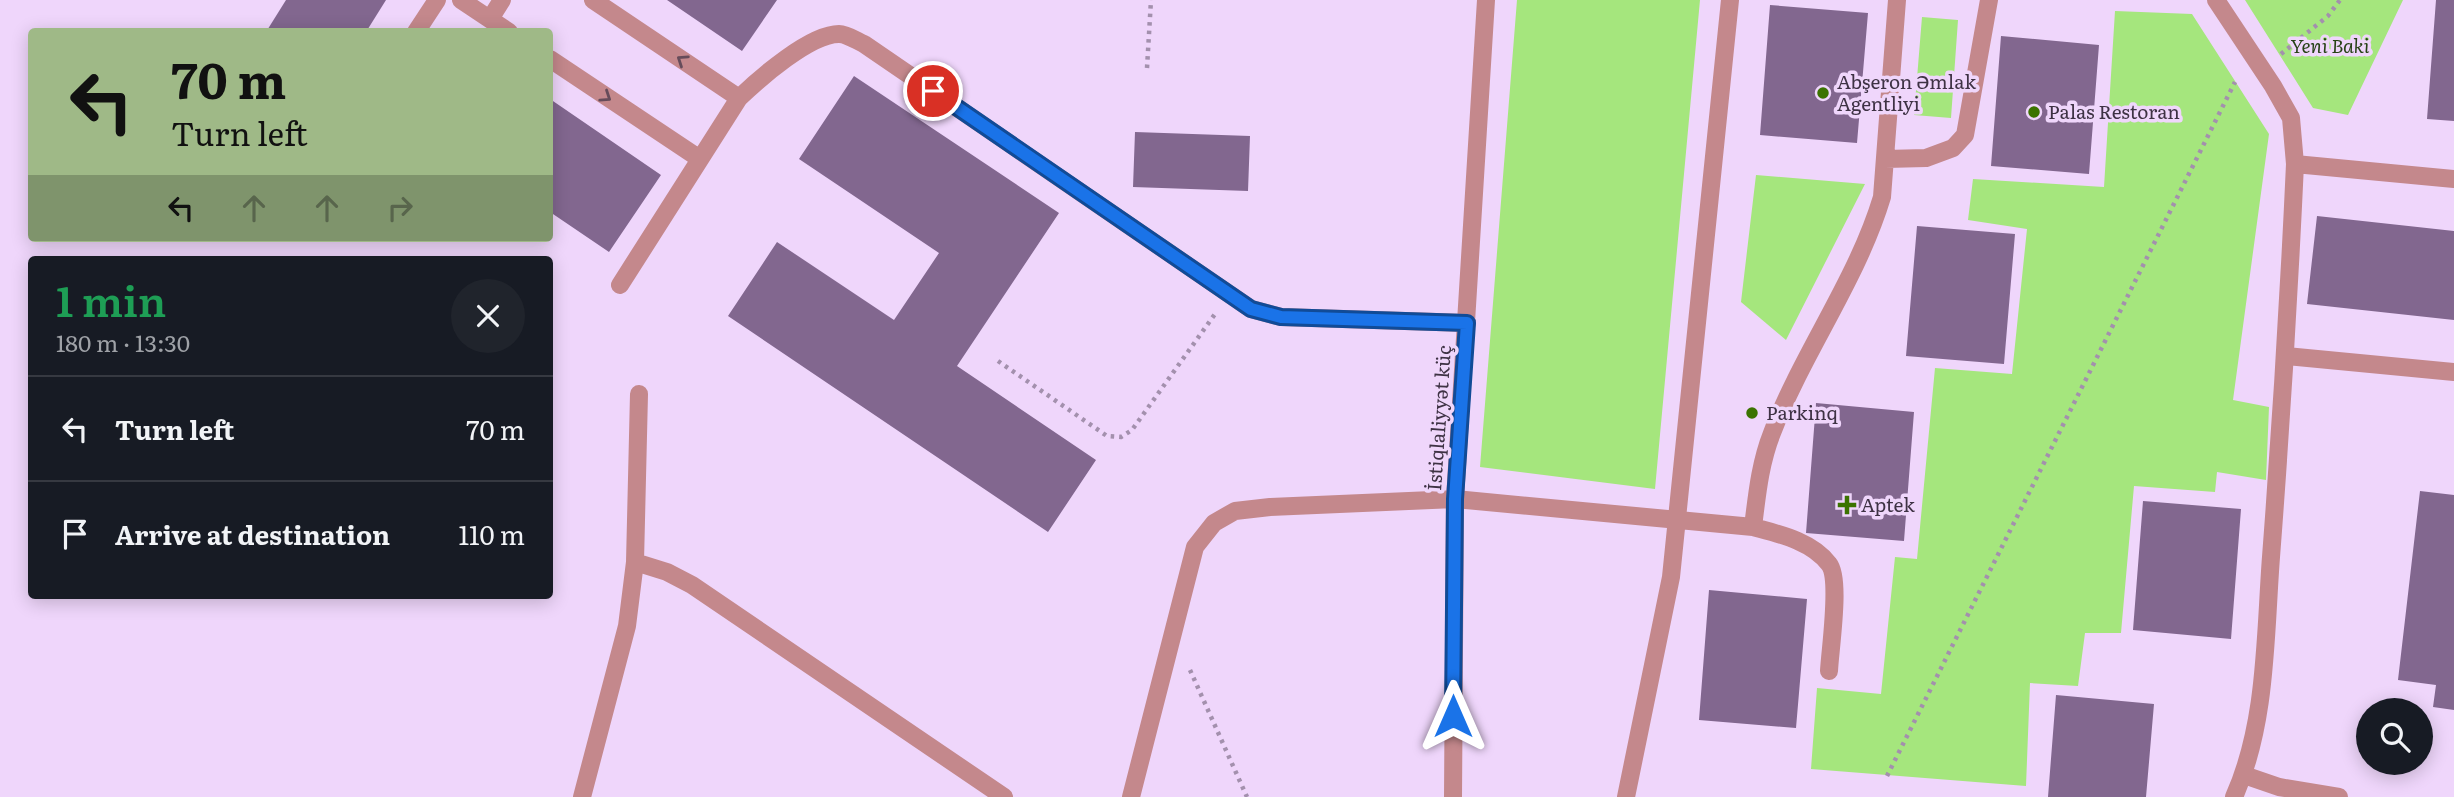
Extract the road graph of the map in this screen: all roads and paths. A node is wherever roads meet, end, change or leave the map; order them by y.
1 (437, 0) edge
2 (461, 0) edge
3 (502, 0) edge
4 (593, 0) edge
5 (1151, 0) edge
6 (1486, 0) edge
7 (1730, 0) edge
8 (1897, 0) edge
9 (1989, 0) edge
10 (2216, 0) edge
11 (2340, 0) edge
12 (490, 19) junction
13 (419, 28) edge
14 (503, 28) edge
15 (2280, 55) dead end
16 (553, 61) edge
17 (1147, 68) dead end
18 (2235, 82) dead end
19 (739, 98) junction
20 (700, 159) junction
21 (1885, 159) junction
22 (2295, 164) junction
23 (2454, 179) edge
24 (620, 285) dead end
25 (1229, 293) junction
26 (1467, 323) junction
27 (2286, 356) junction
28 (998, 361) dead end
29 (2454, 372) edge
30 (639, 394) dead end
31 (1455, 499) junction
32 (1678, 521) junction
33 (1753, 527) junction
34 (635, 562) junction
35 (1169, 650) junction
36 (1829, 671) dead end
37 (2244, 775) junction
38 (1887, 776) dead end
39 (582, 797) edge
40 (1004, 797) edge
41 (1131, 797) edge
42 (1247, 797) edge
43 (1453, 797) edge
44 (1626, 797) edge
45 (2234, 797) edge
46 (2339, 797) edge

1 - 13 street
2 - 12 street
3 - 12 street
19 -> 4 street
5 - 17 path
6 - 26 street, İstiqlaliyyət küç
7 - 32 street
8 - 21 street
9 - 21 street
10 - 22 street
11 - 15 path
12 - 14 street
16 -> 20 street
18 - 38 path
19 - 20 street
19 - 25 street
20 - 24 street
21 - 33 street
22 - 23 street
22 - 27 street
25 - 26 street
25 - 28 path
26 - 31 street, İstiqlaliyyət küç
27 - 29 street
27 - 37 street
30 - 34 street
31 - 32 street
31 - 35 street
31 - 43 street, İstiqlaliyyət küç
32 - 33 street
32 - 44 street
33 - 36 street
34 - 39 street
34 - 40 street
35 - 41 street
35 - 42 path
37 - 45 street
37 - 46 street

